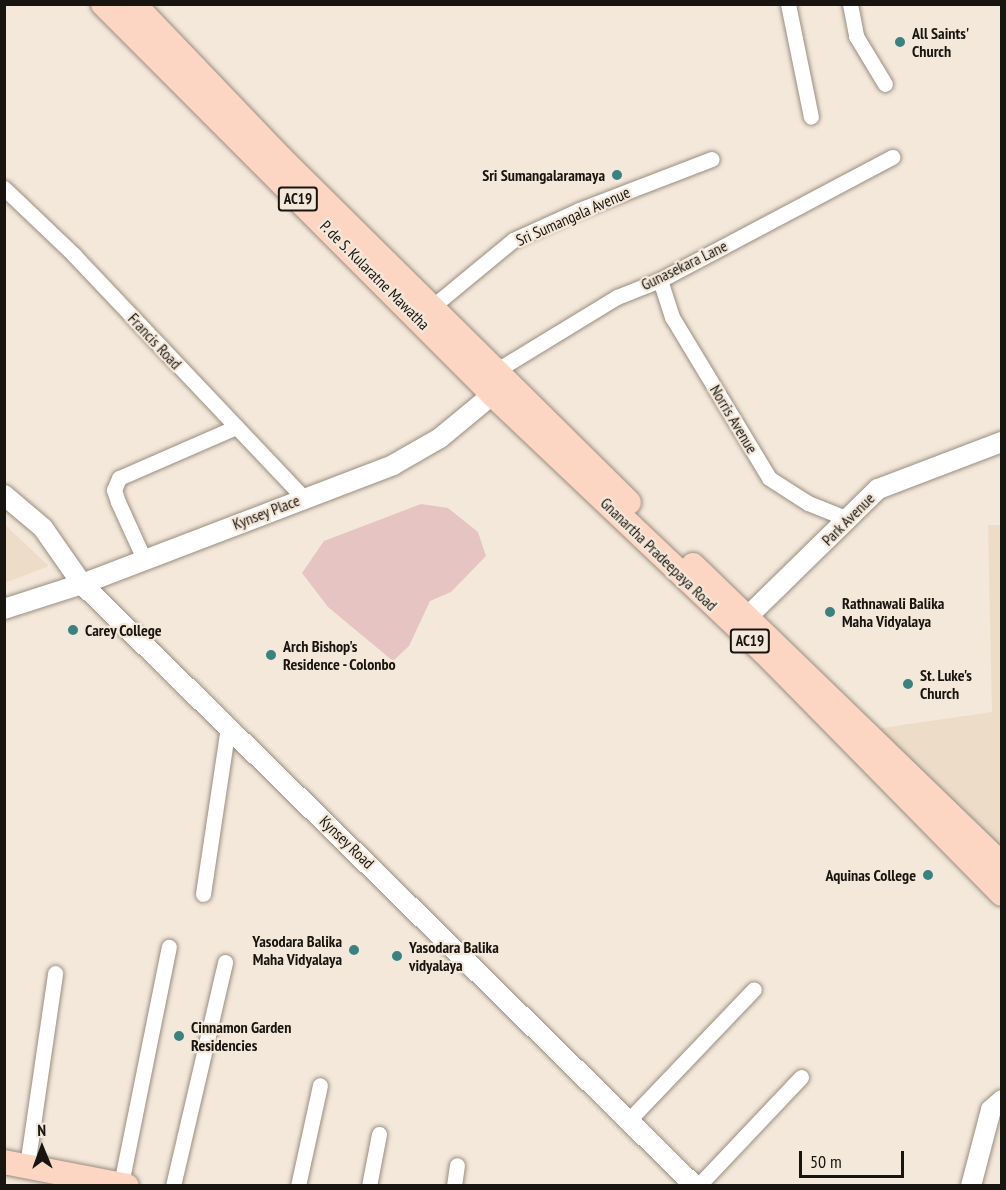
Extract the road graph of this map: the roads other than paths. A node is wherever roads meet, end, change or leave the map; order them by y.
1 (102, 4) edge
2 (134, 4) edge
3 (788, 4) edge
4 (850, 4) edge
5 (885, 84) dead end
6 (811, 117) dead end
7 (892, 157) dead end
8 (712, 159) dead end
9 (4, 188) edge
10 (660, 280) junction
11 (425, 312) junction
12 (494, 382) junction
13 (236, 427) junction
14 (1002, 442) edge
15 (4, 495) edge
16 (303, 497) junction
17 (848, 519) junction
18 (144, 559) junction
19 (82, 584) junction
20 (4, 609) edge
21 (742, 622) junction
22 (228, 726) junction
23 (1002, 864) edge
24 (203, 894) dead end
25 (1002, 894) edge
26 (169, 947) dead end
27 (225, 962) dead end
28 (55, 973) dead end
29 (754, 989) dead end
30 (801, 1077) dead end
31 (320, 1085) dead end
32 (998, 1109) edge
33 (628, 1121) junction
34 (379, 1134) dead end
35 (16, 1164) edge
36 (457, 1165) dead end
37 (124, 1185) edge
38 (173, 1185) edge
39 (298, 1185) edge
40 (369, 1185) edge
41 (454, 1185) edge
42 (696, 1185) edge
43 (971, 1185) edge

1 - 11 main road, P. de S. Kularatne Mawatha / AC19
2 - 11 main road, P. de S. Kularatne Mawatha / AC19
3 - 6 street
4 - 5 street
7 - 10 street, Gunasekara Lane
8 - 11 street, Sri Sumangala Avenue
9 - 13 street, Francis Road
10 - 12 street, Gunasekara Lane
10 - 17 street, Norris Avenue
11 - 12 main road, P. de S. Kularatne Mawatha / AC19
12 - 16 street, Kynsey Place
12 - 21 main road, Gnanartha Pradeepaya Road / AC19
13 - 16 street, Francis Road
13 - 18 street
14 - 17 street, Park Avenue
15 - 19 street, Kynsey Road
16 - 18 street, Kynsey Place
17 - 21 street, Park Avenue
18 - 19 street, Kynsey Place
19 - 20 street, Kynsey Place
19 - 22 street, Kynsey Road
21 - 23 main road, Gnanartha Pradeepaya Road / AC19
21 - 25 main road, Gnanartha Pradeepaya Road / AC19
22 - 24 street
22 - 33 street, Kynsey Road
26 - 37 street
27 - 38 street
28 - 35 street
29 - 33 street
30 - 42 street
31 - 39 street
32 - 43 street
33 - 42 street, Kynsey Road
34 - 40 street
35 - 37 main road
36 - 41 street

